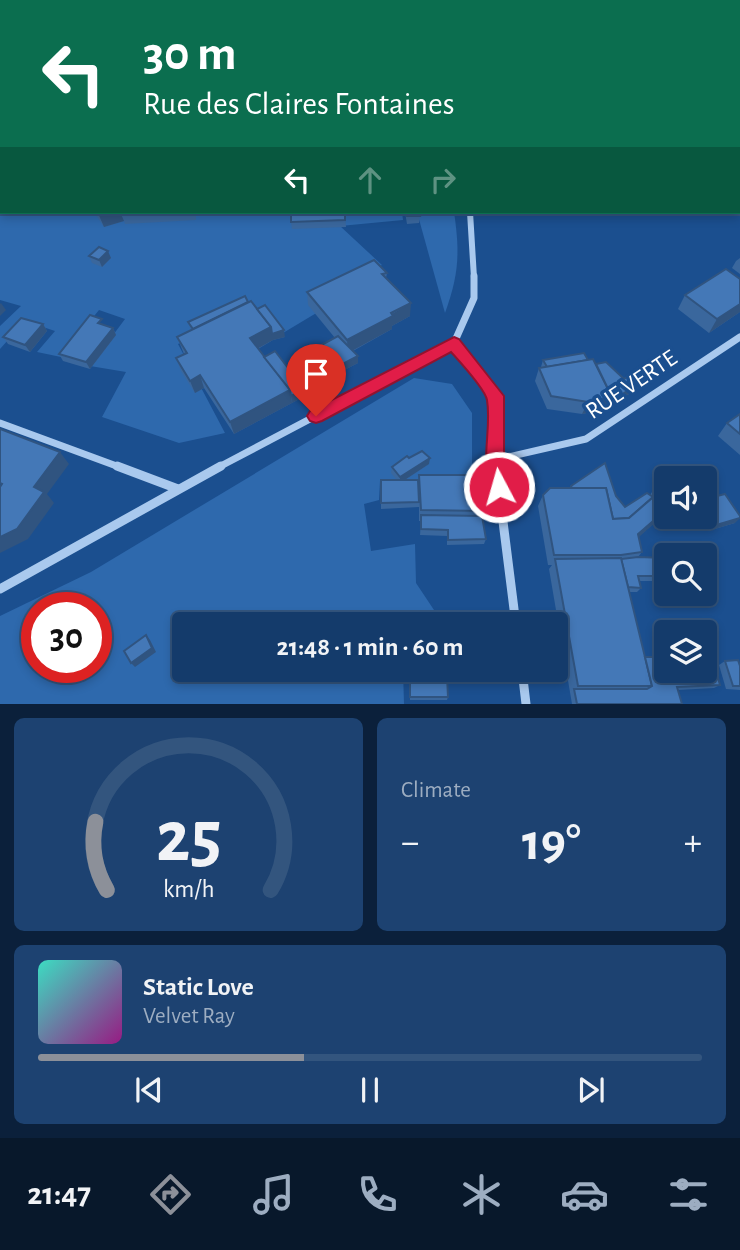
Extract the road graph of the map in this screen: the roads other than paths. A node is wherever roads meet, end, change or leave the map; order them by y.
1 (470, 214) edge
2 (740, 337) edge
3 (454, 343) junction
4 (0, 423) edge
5 (495, 460) junction
6 (178, 489) junction
7 (0, 589) edge
8 (514, 612) edge
9 (523, 682) edge
10 (526, 704) edge

1 - 3 street
2 - 5 street, RUE VERTE
3 - 5 street
3 - 6 street
4 - 6 street
5 - 8 street
6 - 7 street
9 - 10 street

